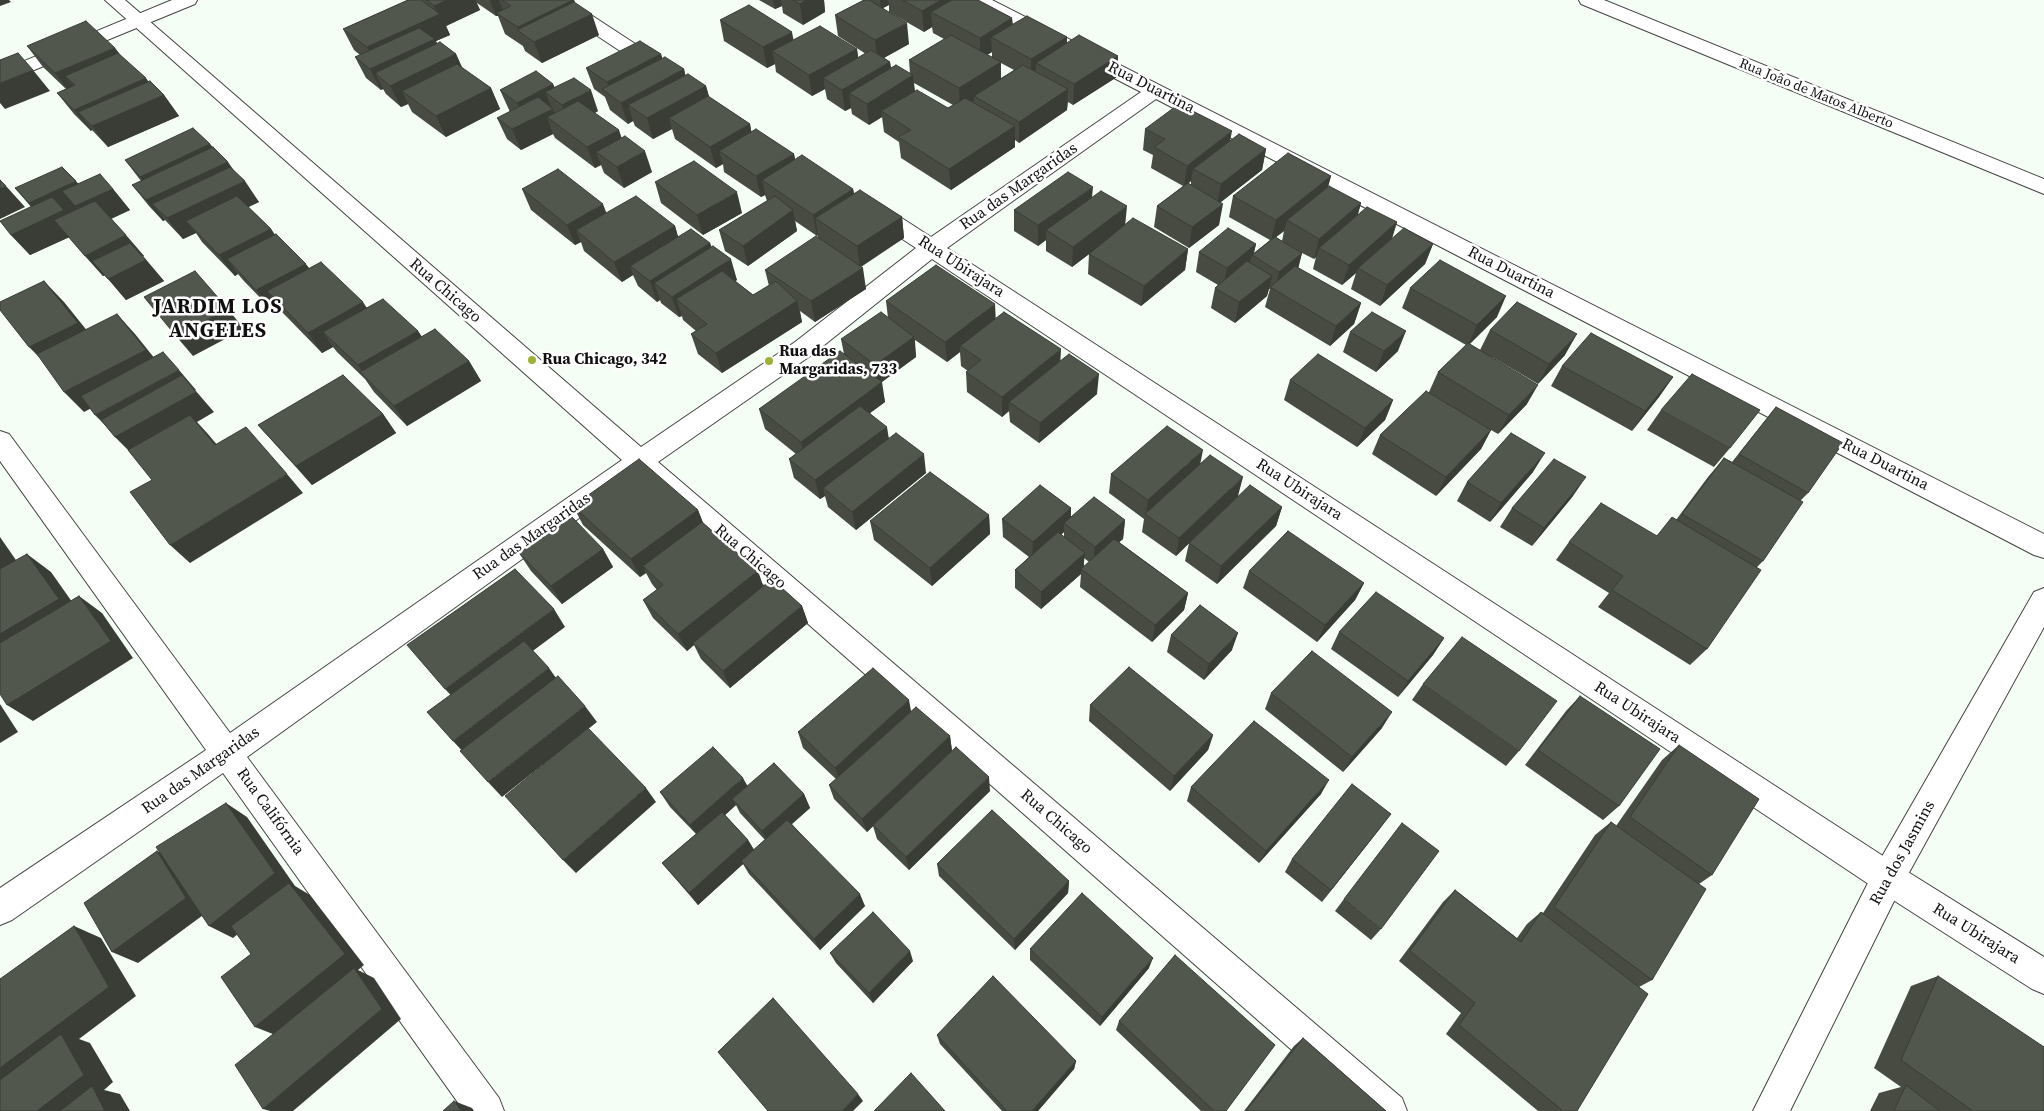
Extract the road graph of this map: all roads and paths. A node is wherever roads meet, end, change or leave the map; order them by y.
1 (114, 0) edge
2 (188, 0) edge
3 (556, 0) edge
4 (978, 0) edge
5 (1588, 0) edge
6 (139, 21) junction
7 (0, 78) edge
8 (678, 81) edge
9 (1156, 90) junction
10 (2044, 187) edge
11 (850, 194) edge
12 (932, 248) junction
13 (0, 441) edge
14 (640, 461) junction
15 (2044, 547) edge
16 (2044, 600) edge
17 (227, 753) junction
18 (1888, 878) junction
19 (0, 908) edge
20 (2044, 977) edge
21 (486, 1111) edge
22 (1389, 1111) edge
23 (1771, 1111) edge

1 - 6 street, Rua Chicago
2 - 6 street
3 - 8 street
4 - 9 street, Rua Duartina
5 - 10 street, Rua João de Matos Alberto
6 - 7 street
6 - 14 street, Rua Chicago
9 - 12 street, Rua das Margaridas
9 - 15 street, Rua Duartina
11 - 12 street, Rua Ubirajara
12 - 14 street, Rua das Margaridas
12 - 18 street, Rua Ubirajara
13 - 17 street, Rua Califórnia
14 - 17 street, Rua das Margaridas
14 - 22 street, Rua Chicago
16 - 18 street, Rua dos Jasmins
17 - 19 street, Rua das Margaridas
17 - 21 street, Rua Califórnia
18 - 20 street, Rua Ubirajara
18 - 23 street, Rua dos Jasmins

